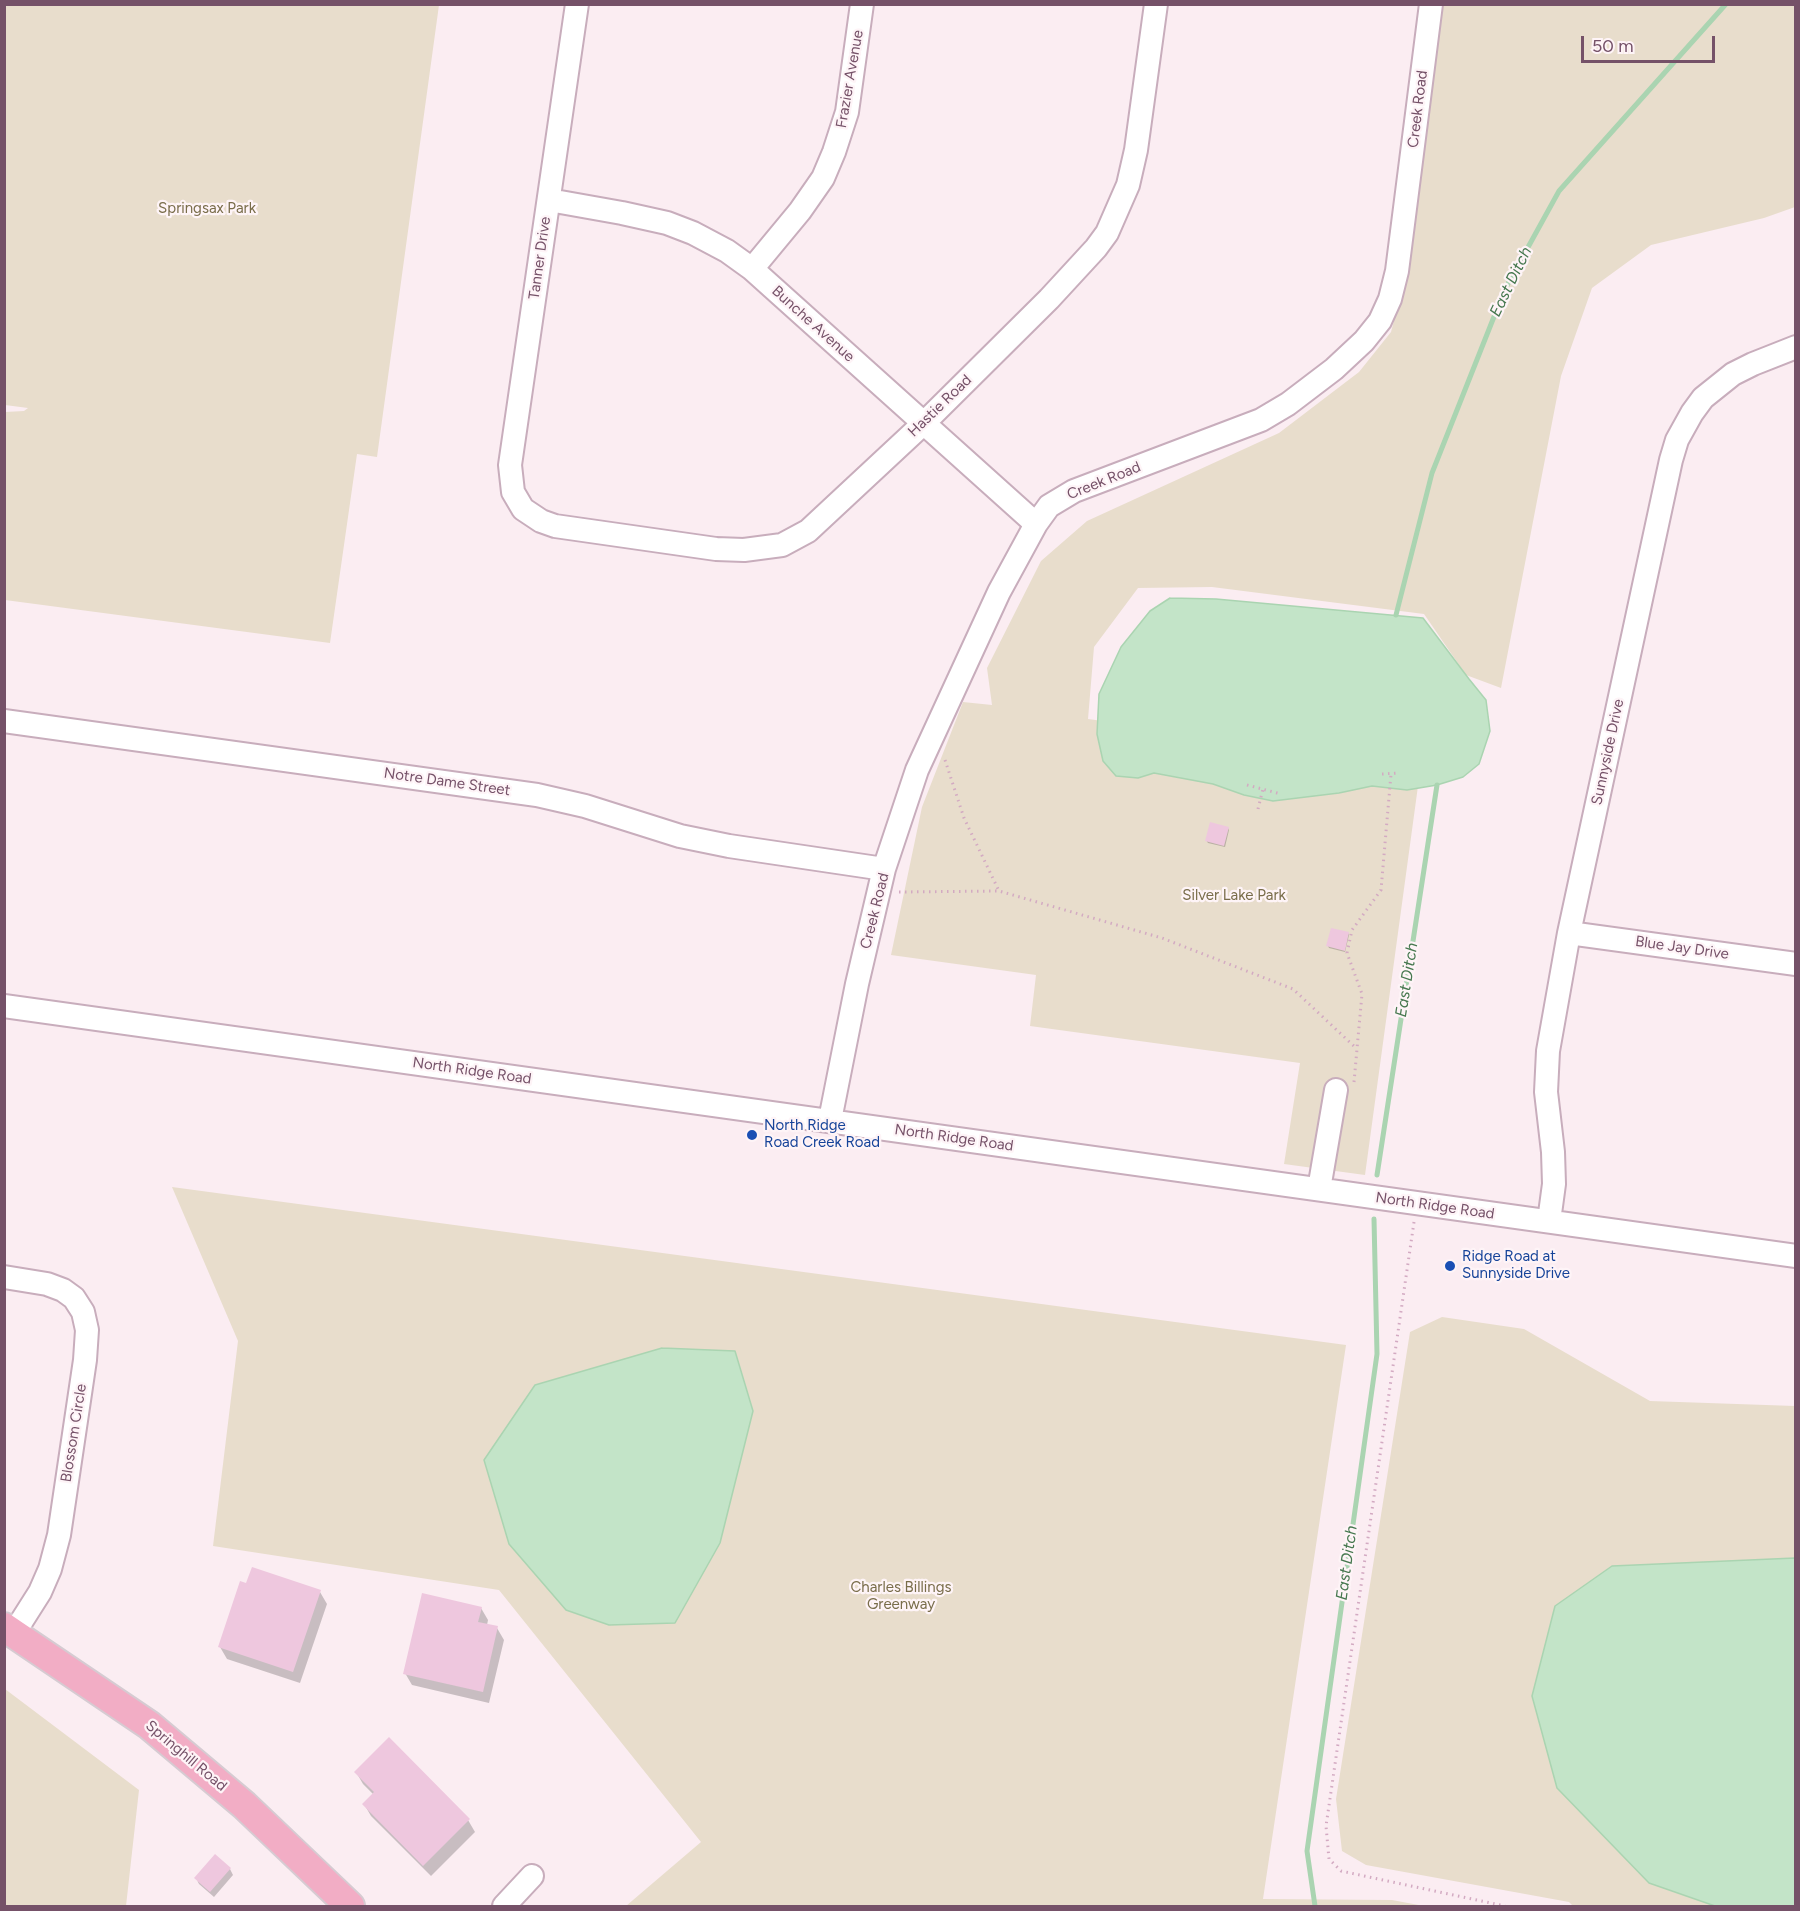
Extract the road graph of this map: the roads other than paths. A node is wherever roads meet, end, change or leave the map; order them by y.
1 (577, 4) edge
2 (862, 4) edge
3 (1156, 4) edge
4 (1431, 4) edge
5 (549, 200) junction
6 (752, 269) junction
7 (1796, 346) edge
8 (924, 423) junction
9 (523, 509) joint
10 (1036, 524) junction
11 (4, 721) edge
12 (884, 869) junction
13 (1569, 933) junction
14 (1796, 964) edge
15 (4, 1005) edge
16 (1345, 1086) road end
17 (830, 1120) junction
18 (1319, 1189) junction
19 (1549, 1221) junction
20 (1796, 1256) edge
21 (4, 1278) edge
22 (9, 1630) edge
23 (531, 1876) dead end
24 (350, 1906) edge
25 (504, 1906) edge

1 - 5 street, Tanner Drive
2 - 6 street, Frazier Avenue
3 - 8 street, Hastie Road
4 - 10 street, Creek Road
5 - 6 street, Bunche Avenue
5 - 9 street, Tanner Drive
6 - 8 street, Bunche Avenue
7 - 13 street, Sunnyside Drive
8 - 9 street, Hastie Road
8 - 10 street, Bunche Avenue
10 - 12 street, Creek Road
11 - 12 street, Notre Dame Street
12 - 17 street, Creek Road
13 - 14 street, Blue Jay Drive
13 - 19 street, Sunnyside Drive
15 - 17 street, North Ridge Road
16 - 18 street
17 - 18 street, North Ridge Road
18 - 19 street, North Ridge Road
19 - 20 street, North Ridge Road
21 - 22 street, Blossom Circle
22 - 24 main road, Springhill Road
23 - 25 street

